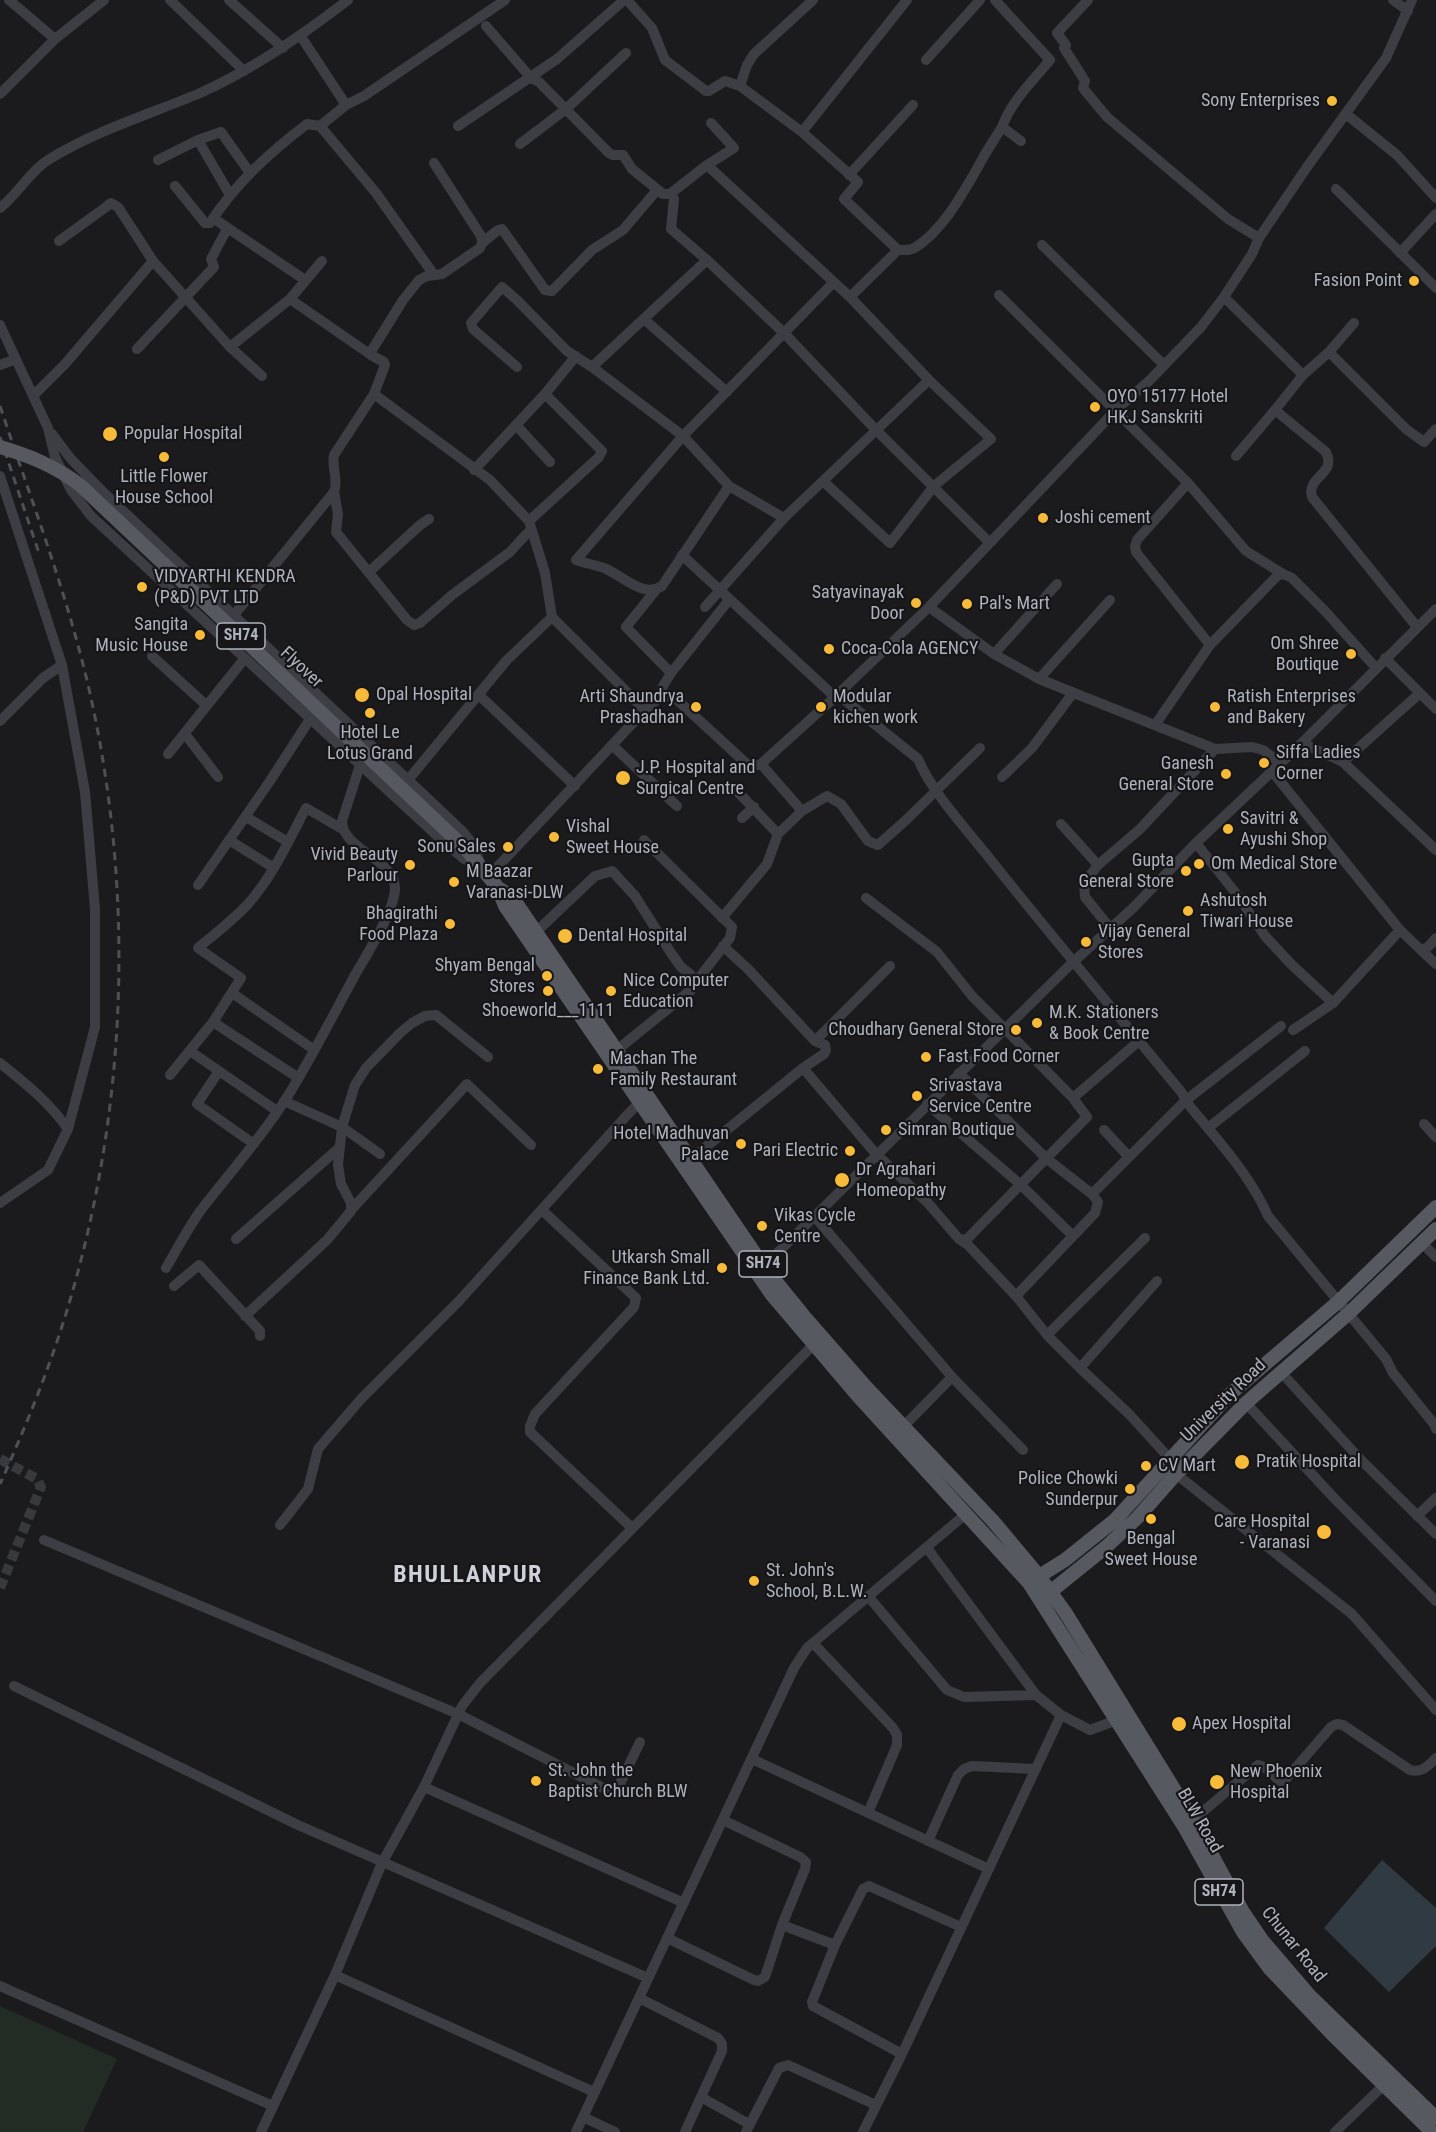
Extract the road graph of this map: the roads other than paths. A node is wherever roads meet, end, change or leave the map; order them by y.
1 (9, 0) edge
2 (104, 0) edge
3 (170, 0) edge
4 (229, 0) edge
5 (505, 0) edge
6 (625, 0) edge
7 (813, 0) edge
8 (907, 0) edge
9 (980, 0) edge
10 (995, 0) edge
11 (1088, 0) edge
12 (1393, 0) edge
13 (1412, 0) edge
14 (341, 2) edge
15 (1408, 12) junction
16 (486, 26) dead end
17 (300, 34) junction
18 (55, 39) junction
19 (283, 48) junction
20 (626, 53) dead end
21 (926, 60) dead end
22 (244, 71) junction
23 (531, 78) junction
24 (740, 86) junction
25 (0, 94) edge
26 (346, 105) junction
27 (913, 105) dead end
28 (566, 109) junction
29 (1346, 114) junction
30 (711, 123) dead end
31 (320, 126) junction
32 (458, 126) dead end
33 (1002, 127) junction
34 (802, 132) junction
35 (198, 140) junction
36 (1021, 141) dead end
37 (520, 144) dead end
38 (158, 160) dead end
39 (434, 163) dead end
40 (707, 165) junction
41 (250, 172) junction
42 (849, 175) junction
43 (175, 186) dead end
44 (1336, 189) dead end
45 (657, 190) junction
46 (230, 195) junction
47 (1436, 198) edge
48 (674, 199) dead end
49 (0, 208) edge
50 (1436, 214) edge
51 (213, 218) junction
52 (227, 229) junction
53 (1259, 238) junction
54 (59, 241) dead end
55 (482, 243) junction
56 (1042, 245) dead end
57 (898, 250) junction
58 (1400, 253) junction
59 (707, 260) junction
60 (153, 261) junction
61 (322, 261) dead end
62 (434, 275) junction
63 (305, 280) junction
64 (834, 282) junction
65 (1436, 288) edge
66 (999, 295) dead end
67 (187, 296) junction
68 (850, 297) junction
69 (1224, 297) junction
70 (290, 299) junction
71 (645, 320) junction
72 (1354, 323) dead end
73 (0, 325) edge
74 (785, 334) junction
75 (230, 347) junction
76 (137, 349) dead end
77 (1329, 352) junction
78 (371, 355) junction
79 (576, 356) junction
80 (16, 359) junction
81 (0, 365) edge
82 (1164, 365) junction
83 (517, 367) dead end
84 (592, 367) junction
85 (1303, 375) junction
86 (262, 376) dead end
87 (929, 380) junction
88 (727, 392) junction
89 (545, 393) junction
90 (374, 394) junction
91 (33, 396) junction
92 (1116, 410) junction
93 (1275, 410) junction
94 (516, 425) junction
95 (48, 429) junction
96 (1436, 429) edge
97 (876, 430) junction
98 (683, 436) junction
99 (0, 447) edge
100 (1236, 456) dead end
101 (550, 462) dead end
102 (474, 470) junction
103 (0, 476) edge
104 (823, 481) junction
105 (1188, 483) junction
106 (729, 486) junction
107 (934, 486) junction
108 (334, 492) junction
109 (784, 518) junction
110 (429, 519) dead end
111 (530, 525) junction
112 (989, 542) junction
113 (682, 555) junction
114 (369, 572) junction
115 (1283, 574) junction
116 (1057, 584) dead end
117 (655, 591) junction
118 (720, 591) junction
119 (729, 600) junction
120 (1110, 600) dead end
121 (705, 607) dead end
122 (929, 607) junction
123 (1436, 609) edge
124 (234, 615) junction
125 (552, 617) junction
126 (1417, 627) junction
127 (1210, 645) junction
128 (994, 654) junction
129 (152, 657) dead end
130 (245, 658) junction
131 (1385, 658) junction
132 (62, 665) junction
133 (1376, 668) junction
134 (671, 673) junction
135 (1039, 680) junction
136 (1073, 693) junction
137 (1420, 693) junction
138 (478, 695) junction
139 (835, 697) junction
140 (661, 698) junction
141 (206, 705) junction
142 (1436, 709) edge
143 (645, 710) junction
144 (310, 719) junction
145 (0, 721) edge
146 (1155, 725) junction
147 (185, 734) junction
148 (1302, 743) junction
149 (613, 746) junction
150 (980, 748) dead end
151 (1215, 748) junction
152 (168, 754) dead end
153 (1343, 762) junction
154 (761, 764) junction
155 (360, 765) junction
156 (1276, 766) junction
157 (218, 777) dead end
158 (1002, 777) dead end
159 (408, 780) junction
160 (575, 786) junction
161 (936, 789) junction
162 (737, 791) dead end
163 (677, 806) dead end
164 (754, 807) junction
165 (802, 811) junction
166 (246, 817) junction
167 (742, 818) dead end
168 (1061, 824) dead end
169 (344, 830) junction
170 (778, 834) junction
171 (230, 840) junction
172 (644, 840) dead end
173 (288, 842) junction
174 (1196, 843) junction
175 (1436, 850) edge
176 (1098, 865) junction
177 (274, 868) junction
178 (485, 871) junction
179 (198, 885) dead end
180 (498, 888) junction
181 (866, 898) dead end
182 (722, 918) junction
183 (1110, 928) junction
184 (1401, 930) junction
185 (536, 932) junction
186 (1436, 938) edge
187 (723, 946) junction
188 (1421, 950) junction
189 (1072, 963) junction
190 (1436, 964) edge
191 (890, 966) dead end
192 (694, 983) junction
193 (232, 993) junction
194 (1333, 1003) junction
195 (213, 1022) junction
196 (1281, 1026) dead end
197 (1293, 1030) dead end
198 (1006, 1031) junction
199 (814, 1041) junction
200 (1139, 1041) junction
201 (313, 1049) junction
202 (617, 1050) junction
203 (190, 1051) junction
204 (1305, 1052) dead end
205 (488, 1057) dead end
206 (0, 1063) edge
207 (803, 1068) junction
208 (219, 1071) junction
209 (959, 1074) junction
210 (170, 1075) dead end
211 (297, 1077) junction
212 (644, 1098) junction
213 (1073, 1098) junction
214 (284, 1101) junction
215 (1185, 1101) junction
216 (927, 1104) junction
217 (277, 1112) junction
218 (1424, 1124) dead end
219 (342, 1127) junction
220 (1208, 1128) junction
221 (68, 1129) junction
222 (1104, 1130) dead end
223 (1436, 1137) edge
224 (254, 1144) junction
225 (531, 1145) dead end
226 (339, 1148) junction
227 (380, 1154) dead end
228 (876, 1154) junction
229 (1129, 1157) junction
230 (691, 1159) junction
231 (1047, 1159) junction
232 (1022, 1185) junction
233 (1092, 1194) junction
234 (0, 1203) edge
235 (1436, 1207) edge
236 (352, 1209) junction
237 (542, 1210) junction
238 (815, 1217) junction
239 (1436, 1229) edge
240 (1073, 1236) junction
241 (1145, 1238) dead end
242 (236, 1239) dead end
243 (962, 1241) junction
244 (1422, 1244) junction
245 (1436, 1257) edge
246 (166, 1268) dead end
247 (760, 1270) junction
248 (1157, 1281) dead end
249 (174, 1286) dead end
250 (1016, 1296) junction
251 (1338, 1302) junction
252 (1348, 1314) junction
253 (245, 1316) junction
254 (1047, 1335) junction
255 (260, 1336) dead end
256 (818, 1340) junction
257 (1080, 1368) junction
258 (1280, 1371) junction
259 (952, 1377) junction
260 (1246, 1403) junction
261 (903, 1428) junction
262 (1436, 1430) edge
263 (1023, 1450) dead end
264 (1170, 1459) junction
265 (1176, 1474) junction
266 (1436, 1498) edge
267 (967, 1513) junction
268 (1417, 1516) junction
269 (280, 1525) dead end
270 (632, 1528) junction
271 (1436, 1534) edge
272 (44, 1540) dead end
273 (927, 1548) junction
274 (1065, 1560) junction
275 (1072, 1574) junction
276 (1034, 1580) junction
277 (868, 1596) junction
278 (1045, 1596) junction
279 (1436, 1601) edge
280 (1058, 1615) junction
281 (813, 1643) junction
282 (14, 1686) dead end
283 (1036, 1695) junction
284 (1436, 1710) edge
285 (458, 1714) junction
286 (1061, 1715) junction
287 (1117, 1720) junction
288 (640, 1742) dead end
289 (1436, 1758) edge
290 (752, 1759) junction
291 (1036, 1769) junction
292 (424, 1787) junction
293 (868, 1813) junction
294 (723, 1820) junction
295 (1193, 1820) junction
296 (928, 1841) junction
297 (382, 1863) junction
298 (989, 1869) junction
299 (684, 1903) junction
300 (782, 1925) junction
301 (961, 1927) junction
302 (667, 1938) junction
303 (836, 1945) junction
304 (335, 1975) junction
305 (648, 1978) junction
306 (0, 1986) edge
307 (639, 1998) junction
308 (902, 2054) junction
309 (1384, 2085) junction
310 (594, 2092) junction
311 (701, 2097) junction
312 (876, 2105) junction
313 (273, 2106) junction
314 (583, 2117) junction
315 (1436, 2118) edge
316 (748, 2128) edge
317 (261, 2132) edge
318 (576, 2132) edge
319 (615, 2132) edge
320 (685, 2132) edge
321 (863, 2132) edge
322 (1335, 2132) edge
323 (1432, 2132) edge

1 - 18 street
2 - 18 street
3 - 22 street
4 - 19 street
5 - 26 street
6 - 23 street
6 - 24 street
7 - 24 street
8 - 34 street
9 - 21 street
10 - 33 street
11 - 53 street
12 - 15 street
13 - 15 street
14 - 17 street
15 - 29 street
16 - 23 street
17 - 19 street
17 - 26 street
18 - 25 street
19 - 22 street
20 - 28 street
22 - 49 street
23 - 28 street
23 - 32 street
24 - 34 street
26 - 31 street
27 - 42 street
28 - 37 street
28 - 45 street
29 - 47 street
29 - 53 street
30 - 40 street
31 - 41 street
31 - 62 street
33 - 36 street
33 - 57 street
34 - 42 street
35 - 38 street
35 - 41 street
35 - 46 street
39 - 55 street
40 - 45 street
40 - 64 street
41 - 46 street
42 - 57 street
43 - 51 street
44 - 58 street
45 - 55 street
46 - 51 street
48 - 59 street
50 - 58 street
51 - 52 street
52 - 63 street
52 - 67 street
53 - 69 street
54 - 60 street
55 - 62 street
56 - 82 street
57 - 68 street
58 - 65 street
59 - 71 street
59 - 74 street
60 - 67 street
60 - 91 street
61 - 63 street
62 - 78 street
63 - 70 street
64 - 68 street
64 - 74 street
66 - 92 street
67 - 75 street
67 - 76 street
68 - 87 street
69 - 82 street
69 - 85 street
70 - 75 street
70 - 78 street
71 - 84 street
71 - 88 street
72 - 77 street
73 - 80 street
74 - 88 street
74 - 97 street
75 - 86 street
77 - 85 street
77 - 96 street
78 - 90 street
79 - 83 street
79 - 84 street
79 - 89 street
80 - 81 street
80 - 91 street
82 - 92 street
84 - 98 street
85 - 93 street
87 - 97 street
87 - 107 street
88 - 98 street
89 - 94 street
89 - 111 street
90 - 102 street
90 - 108 street
91 - 95 street
92 - 105 street
92 - 112 street
93 - 100 street
93 - 126 street
94 - 101 street
94 - 102 street
95 - 124 street
95 - 130 street
97 - 104 street
97 - 107 street
98 - 106 street
98 - 117 street
99 - 178 main road, Flyover / SH74, bridge
102 - 111 street
103 - 132 street
104 - 107 street
104 - 109 street
105 - 115 street
105 - 127 street
106 - 109 street
106 - 113 street
107 - 112 street
108 - 114 street
108 - 124 street
109 - 118 street
110 - 114 street
111 - 114 street
111 - 125 street
112 - 122 street
113 - 117 street
113 - 118 street
115 - 127 street
115 - 133 street
116 - 128 street
117 - 134 street
118 - 119 street
118 - 121 street
119 - 134 street
119 - 139 street
120 - 135 street
122 - 128 street
122 - 139 street
123 - 126 street
124 - 159 street
125 - 138 street
125 - 143 street
126 - 131 street
127 - 146 street
128 - 135 street
129 - 141 street
130 - 141 street
130 - 144 street
131 - 133 street
131 - 137 street
132 - 145 street
132 - 221 street
133 - 148 street
134 - 140 street
135 - 136 street
136 - 146 street
136 - 158 street
137 - 142 street
137 - 153 street
138 - 159 street
138 - 160 street
139 - 154 street
139 - 161 street
140 - 143 street
140 - 154 street
141 - 147 street
143 - 149 street
144 - 155 street
144 - 166 street
146 - 151 street
147 - 152 street
147 - 157 street
148 - 153 street
148 - 156 street
149 - 160 street
149 - 163 street
150 - 161 street
151 - 156 street
151 - 176 street
153 - 175 street
154 - 165 street
155 - 169 street
155 - 178 street
156 - 174 street
156 - 184 street
159 - 178 street
160 - 178 street
161 - 165 street
161 - 189 street
162 - 164 street
164 - 167 street
164 - 170 street
165 - 170 street
166 - 171 street
166 - 173 street
168 - 176 street
169 - 173 street
169 - 201 street
170 - 182 street
171 - 177 street
171 - 179 street
172 - 182 street
173 - 177 street
174 - 183 street
174 - 194 street
176 - 183 street
177 - 193 street
178 - 180 main road, SH74
180 - 185 main road, SH74
180 - 212 main road, SH74
181 - 198 street
182 - 187 street
183 - 189 street
184 - 188 street
184 - 194 street
185 - 192 street
185 - 202 main road, SH74
186 - 188 street
187 - 192 street
187 - 199 street
188 - 190 street
189 - 198 street
189 - 200 street
191 - 199 street
192 - 202 street
193 - 195 street
193 - 201 street
194 - 197 street
195 - 203 street
195 - 211 street
196 - 215 street
198 - 209 street
198 - 213 street
199 - 207 street
200 - 213 street
200 - 215 street
201 - 211 street
202 - 212 main road, SH74
203 - 208 street
203 - 210 street
204 - 220 street
205 - 219 street
206 - 221 street
207 - 228 street
207 - 230 street
208 - 217 street
208 - 224 street
209 - 216 street
209 - 231 street
211 - 214 street
212 - 230 main road, SH74
212 - 237 street
212 - 247 main road, SH74
213 - 231 street
214 - 217 street
214 - 219 street
215 - 220 street
215 - 229 street
216 - 228 street
216 - 232 street
217 - 224 street
218 - 223 street
219 - 226 street
219 - 227 street
220 - 251 street
221 - 234 street
222 - 229 street
224 - 246 street
225 - 236 street
226 - 236 street
226 - 242 street
228 - 238 street
228 - 243 street
229 - 233 street
230 - 247 main road, SH74
231 - 232 street
231 - 233 street
232 - 240 street
232 - 243 street
233 - 240 street
235 - 251 main road
236 - 253 street
237 - 269 street
237 - 270 street
238 - 247 street
238 - 259 street
239 - 244 main road, University Road
240 - 250 street
241 - 254 street
243 - 250 street
244 - 245 street
244 - 252 main road, University Road
247 - 256 main road, SH74
248 - 257 street
249 - 253 street
250 - 254 street
251 - 252 street
251 - 264 main road
252 - 258 main road, University Road
252 - 262 street
253 - 255 street
254 - 257 street
256 - 261 main road, SH74
256 - 267 main road, SH74
256 - 270 street
257 - 264 street
258 - 260 main road, University Road
258 - 268 street
259 - 261 street
259 - 263 street
260 - 265 main road, University Road
260 - 279 street
261 - 276 main road, SH74
264 - 274 main road
265 - 275 main road, University Road
265 - 284 street
266 - 268 street
267 - 273 street
267 - 276 main road, SH74
268 - 271 street
270 - 285 street
272 - 285 street
273 - 277 street
273 - 283 street
274 - 275 main road
274 - 276 main road
275 - 278 main road, University Road
276 - 278 main road, SH74
277 - 281 street
277 - 283 street
278 - 280 main road, SH74
280 - 287 main road, BLW Road / SH74
280 - 295 main road, Chunar Road / SH74
281 - 290 street
281 - 293 street
282 - 297 street
283 - 286 street
285 - 288 street
285 - 292 street
286 - 287 street
286 - 291 street
287 - 309 main road, BLW Road / SH74
289 - 295 street
290 - 293 street
290 - 294 street
291 - 296 street
291 - 298 street
292 - 297 street
292 - 299 street
293 - 296 street
294 - 299 street
294 - 300 street
295 - 315 main road, Chunar Road / SH74
296 - 298 street
297 - 304 street
297 - 305 street
298 - 301 street
299 - 302 street
300 - 302 street
300 - 303 street
301 - 303 street
301 - 308 street
302 - 305 street
303 - 308 street
304 - 310 street
304 - 313 street
305 - 307 street
306 - 313 street
307 - 310 street
307 - 311 street
308 - 312 street
309 - 322 street
309 - 323 main road, BLW Road / SH74
310 - 314 street
311 - 316 street
311 - 320 street
312 - 316 street
312 - 321 street
313 - 317 street
314 - 318 street
314 - 319 street

